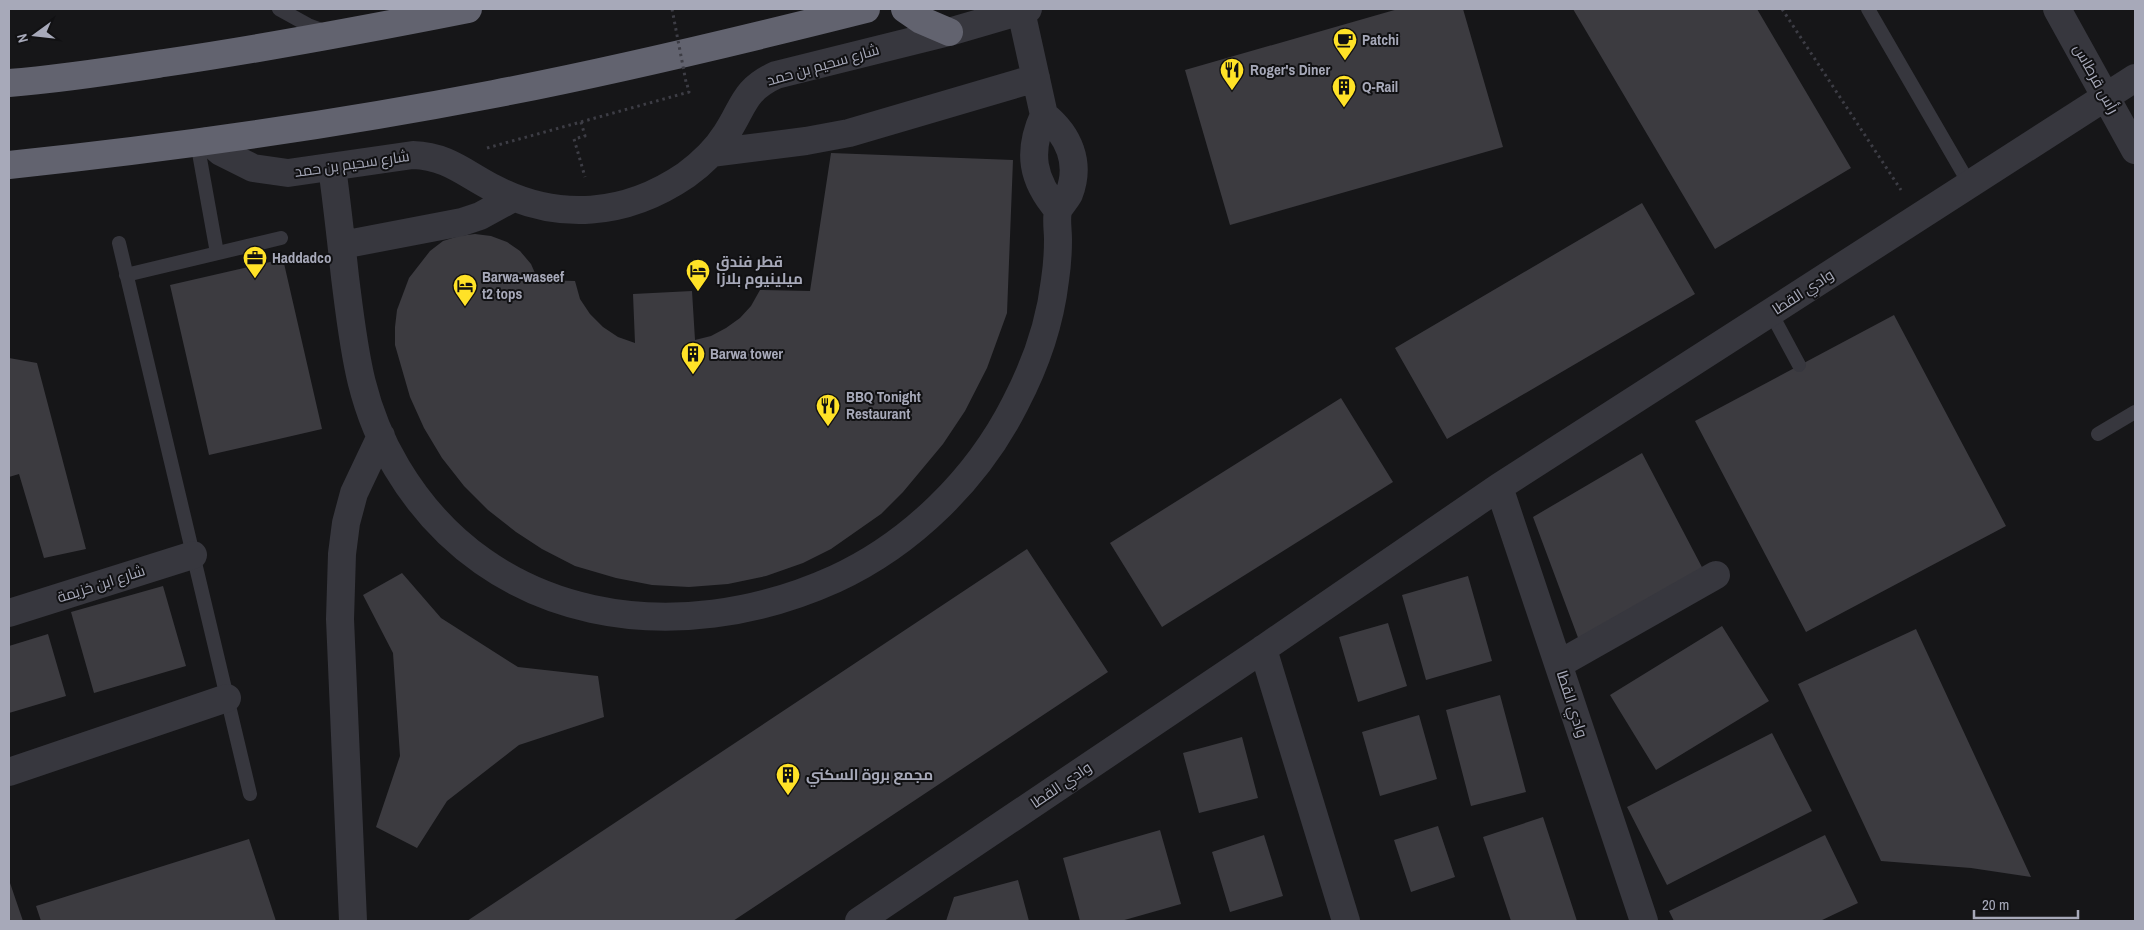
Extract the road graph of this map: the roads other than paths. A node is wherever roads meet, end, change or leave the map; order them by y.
1 (279, 9) edge
2 (468, 9) edge
3 (866, 9) edge
4 (905, 9) edge
5 (1868, 9) edge
6 (2057, 9) edge
7 (1024, 10) edge
8 (949, 32) junction
9 (334, 35) junction
10 (1036, 78) junction
11 (2135, 78) edge
12 (10, 82) edge
13 (2106, 97) junction
14 (1044, 115) junction
15 (203, 142) junction
16 (2135, 150) edge
17 (711, 153) junction
18 (9, 164) edge
19 (332, 168) junction
20 (1970, 185) junction
21 (513, 198) junction
22 (1058, 210) junction
23 (281, 238) dead end
24 (119, 243) dead end
25 (342, 245) junction
26 (217, 253) junction
27 (126, 276) junction
28 (1771, 313) junction
29 (1799, 365) dead end
30 (2135, 412) edge
31 (2098, 434) dead end
32 (380, 436) junction
33 (1499, 487) junction
34 (193, 555) junction
35 (1716, 575) dead end
36 (9, 613) edge
37 (1263, 649) junction
38 (1558, 664) junction
39 (227, 698) junction
40 (9, 772) edge
41 (250, 794) dead end
42 (353, 921) edge
43 (859, 921) edge
44 (1346, 921) edge
45 (1644, 921) edge

1 - 9 lane
2 - 9 highway
3 - 15 highway
4 - 8 highway
5 - 20 lane
6 - 13 street, رأس قرطاس
7 - 8 street, شارع سحيم بن حمد
7 - 10 street
8 - 17 street, شارع سحيم بن حمد
9 - 12 highway
10 - 14 street
10 - 17 street
11 - 13 street, وادي القطا
13 - 16 street, رأس قرطاس
13 - 20 street, وادي القطا
14 - 22 street
14 - 22 street
15 - 18 highway
15 - 19 street, شارع سحيم بن حمد
15 - 26 lane
17 - 21 street, شارع سحيم بن حمد
19 - 21 street, شارع سحيم بن حمد
19 - 25 street
20 - 28 street, وادي القطا
21 - 25 street
22 - 32 street
23 - 26 lane
24 - 27 lane
25 - 32 street
26 - 27 lane
27 - 34 lane
28 - 29 lane
28 - 33 street, وادي القطا
30 - 31 lane
32 - 42 street
33 - 37 street, وادي القطا
33 - 38 street, وادي القطا
34 - 36 street, شارع ابن خزيمة
34 - 39 lane
35 - 38 street
37 - 43 street, وادي القطا
37 - 44 street
38 - 45 street, وادي القطا
39 - 40 street
39 - 41 lane

